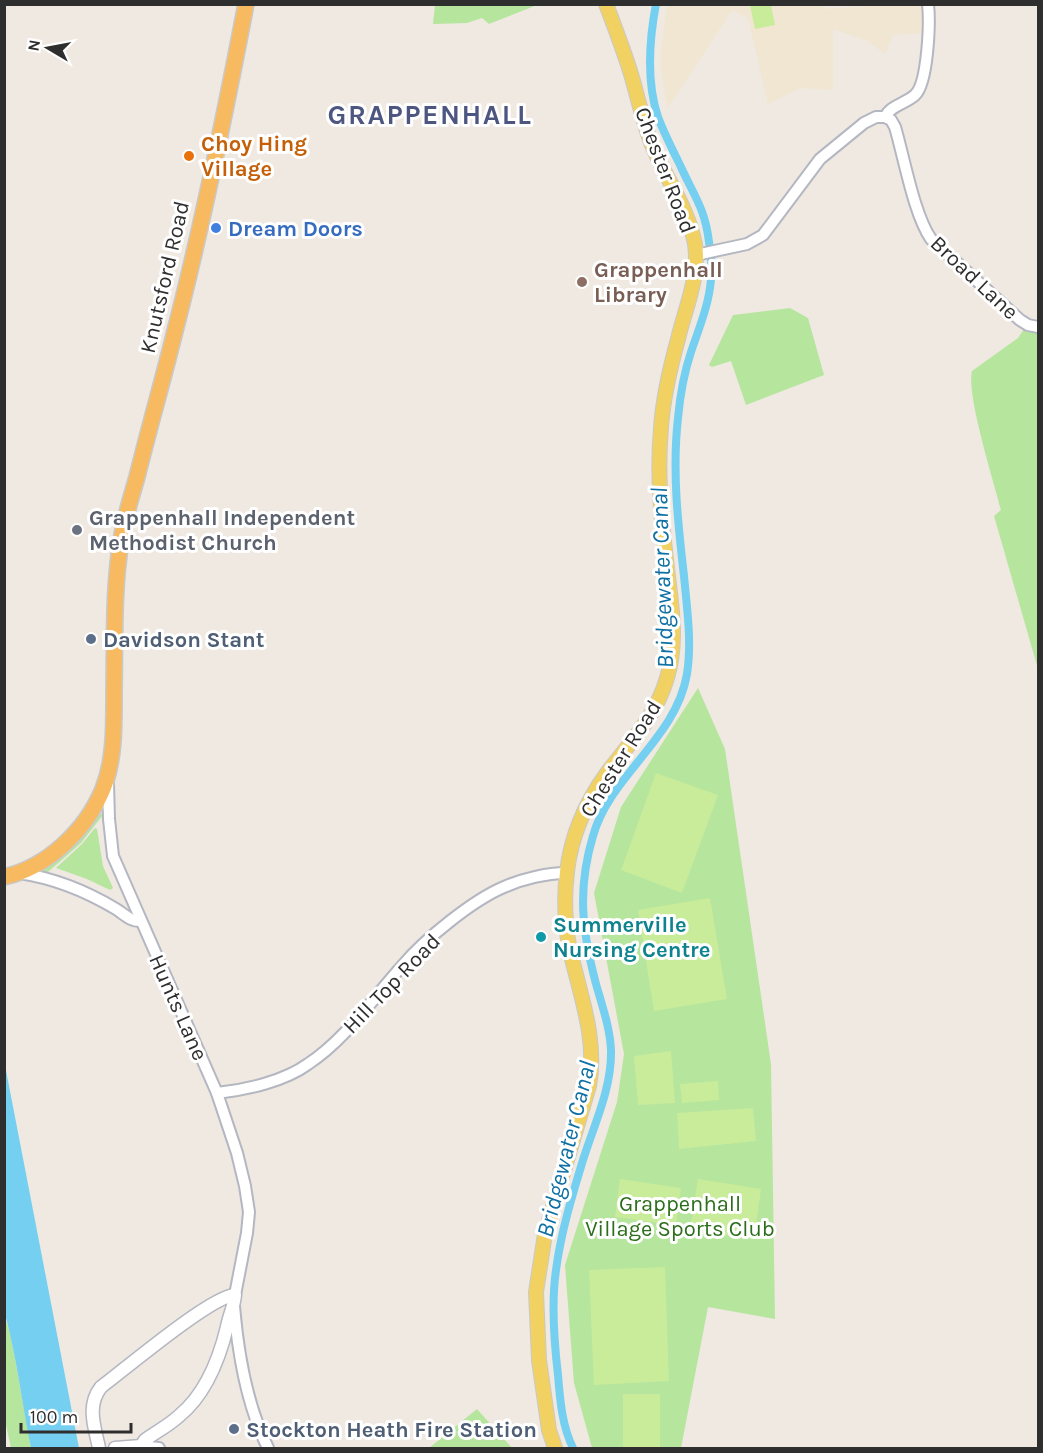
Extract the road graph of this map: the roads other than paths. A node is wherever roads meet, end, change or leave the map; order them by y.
1 (246, 4) edge
2 (606, 4) edge
3 (928, 4) edge
4 (885, 117) junction
5 (701, 254) junction
6 (1038, 327) edge
7 (102, 800) junction
8 (566, 873) junction
9 (12, 875) edge
10 (141, 921) junction
11 (217, 1093) junction
12 (235, 1301) junction
13 (141, 1446) junction
14 (99, 1449) edge
15 (115, 1449) edge
16 (159, 1449) edge
17 (268, 1449) edge
18 (555, 1449) edge

1 - 7 highway, Knutsford Road
2 - 5 main road, Chester Road
3 - 4 street
4 - 5 street
4 - 6 street, Broad Lane
5 - 8 main road, Chester Road
7 - 9 highway, Knutsford Road
7 - 10 street, Hunts Lane
8 - 11 street, Hill Top Road
8 - 18 main road, Chester Road
9 - 10 street
10 - 11 street, Hunts Lane
11 - 12 street, Hunts Lane
12 - 13 main road
12 - 14 main road
12 - 17 street, Hunts Lane
13 - 15 main road
13 - 16 street

